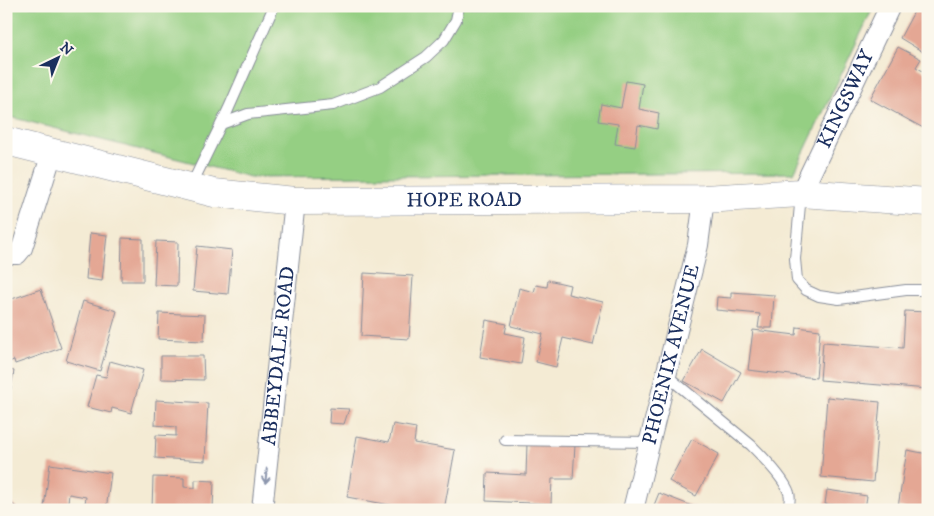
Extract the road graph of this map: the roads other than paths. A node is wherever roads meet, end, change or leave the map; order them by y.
1 (274, 6) edge
2 (459, 6) edge
3 (890, 6) edge
4 (221, 124) junction
5 (6, 141) edge
6 (52, 153) junction
7 (191, 187) junction
8 (801, 193) junction
9 (704, 199) junction
10 (295, 201) junction
11 (928, 202) edge
12 (6, 254) edge
13 (928, 290) edge
14 (666, 375) junction
15 (505, 440) dead end
16 (649, 442) junction
17 (262, 510) edge
18 (633, 510) edge
19 (788, 510) edge

1 - 4 lane
2 - 4 lane
3 - 8 street, KINGSWAY
4 - 7 lane
5 - 6 main road, HOPE ROAD
6 - 7 main road, HOPE ROAD
6 - 12 street
7 - 10 main road, HOPE ROAD
8 - 9 main road, HOPE ROAD
8 - 11 main road, HOPE ROAD
8 - 13 lane
9 - 10 main road, HOPE ROAD
9 - 14 street, PHOENIX AVENUE
10 -> 17 street, ABBEYDALE ROAD
14 - 16 street, PHOENIX AVENUE
14 - 19 lane
15 - 16 lane
16 - 18 street, PHOENIX AVENUE

